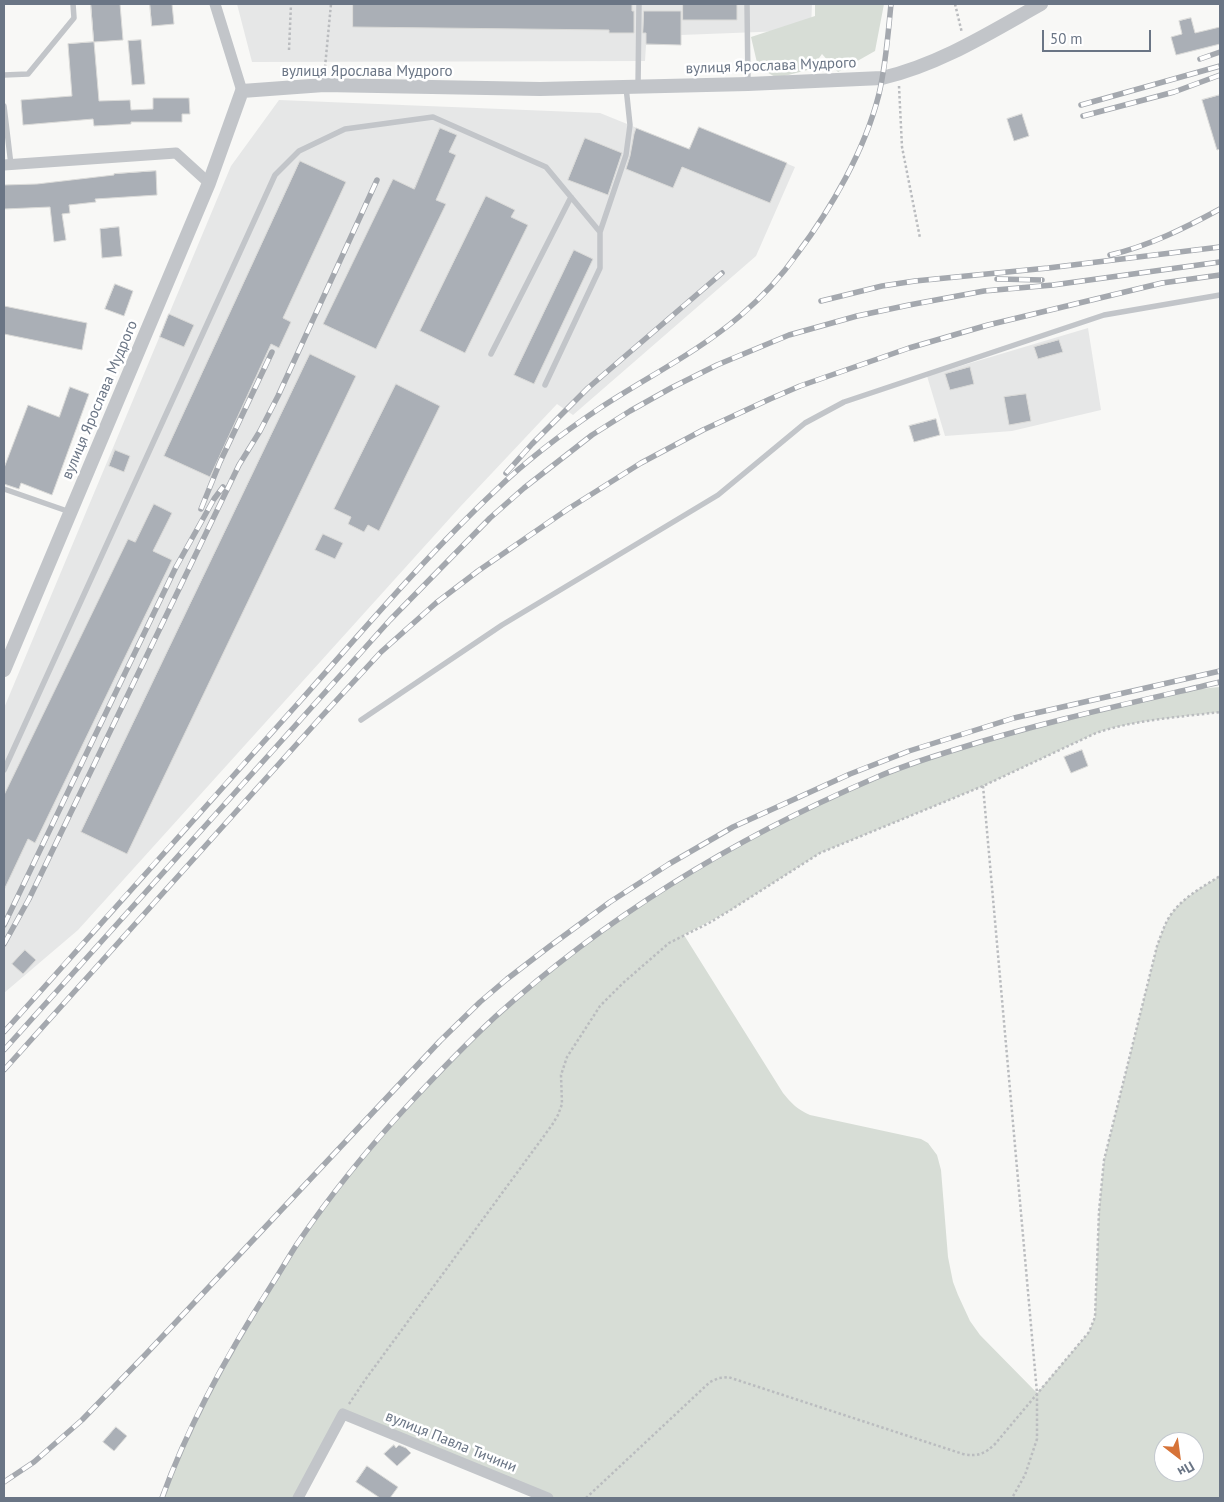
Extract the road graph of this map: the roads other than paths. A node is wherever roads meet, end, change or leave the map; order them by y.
1 (73, 4) edge
2 (215, 4) edge
3 (639, 4) edge
4 (747, 4) edge
5 (1041, 4) edge
6 (4, 75) edge
7 (748, 84) junction
8 (632, 87) junction
9 (242, 91) junction
10 (4, 106) edge
11 (7, 165) edge
12 (209, 183) junction
13 (571, 197) junction
14 (600, 232) junction
15 (1220, 295) edge
16 (491, 354) dead end
17 (545, 385) dead end
18 (4, 489) edge
19 (70, 512) junction
20 (4, 670) edge
21 (361, 720) dead end
22 (4, 770) edge
23 (298, 1498) edge
24 (548, 1498) edge

1 - 6 lane
2 - 9 street
3 - 8 lane
4 - 7 lane
5 - 7 street, вулиця Ярослава Мудрого
7 - 8 street, вулиця Ярослава Мудрого
8 - 9 street, вулиця Ярослава Мудрого
8 - 14 lane
9 - 12 street, вулиця Ярослава Мудрого
10 - 11 lane
11 - 12 street
12 - 19 street, вулиця Ярослава Мудрого
13 - 14 lane
13 - 16 lane
13 - 22 lane
14 - 17 lane
15 - 21 lane
18 - 19 lane
19 - 20 street, вулиця Ярослава Мудрого
23 - 24 street, вулиця Павла Тичини

